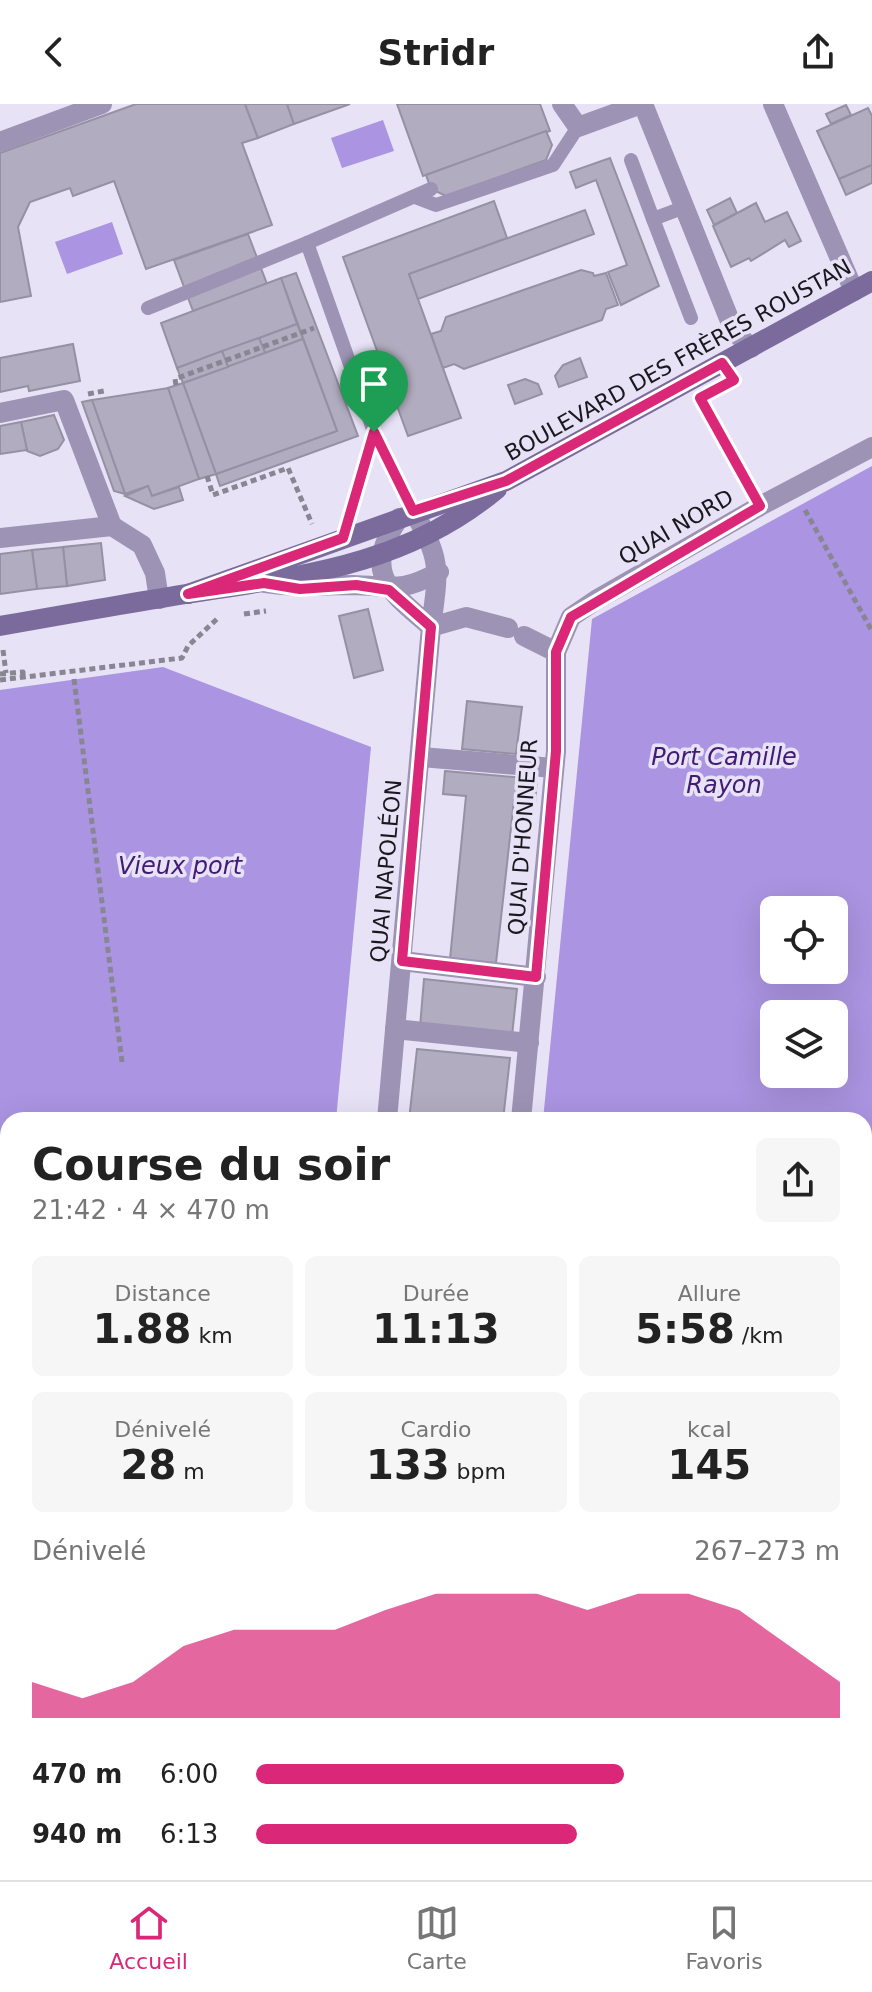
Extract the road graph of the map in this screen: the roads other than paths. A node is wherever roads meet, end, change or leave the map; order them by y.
1 (102, 104) edge
2 (562, 104) edge
3 (642, 104) edge
4 (773, 104) edge
5 (578, 127) junction
6 (0, 142) edge
7 (552, 145) dead end
8 (631, 160) dead end
9 (431, 189) dead end
10 (415, 197) junction
11 (685, 207) junction
12 (653, 219) junction
13 (307, 243) junction
14 (863, 286) edge
15 (148, 308) dead end
16 (691, 318) dead end
17 (751, 348) junction
18 (0, 413) edge
19 (374, 432) junction
20 (872, 447) edge
21 (506, 481) junction
22 (406, 514) junction
23 (112, 526) junction
24 (428, 536) junction
25 (0, 538) edge
26 (343, 538) junction
27 (379, 556) junction
28 (439, 572) junction
29 (264, 583) junction
30 (389, 590) junction
31 (188, 594) junction
32 (159, 599) junction
33 (0, 626) edge
34 (431, 627) junction
35 (556, 652) junction
36 (421, 757) junction
37 (554, 768) junction
38 (402, 961) junction
39 (536, 977) junction
40 (395, 1029) junction
41 (529, 1043) junction
42 (388, 1112) edge
43 (522, 1112) edge

1 - 6 street
2 - 5 street
3 - 5 street
3 - 11 street
4 - 14 street
5 - 7 lane
5 - 10 lane
8 - 12 lane
9 - 10 lane
10 - 13 lane
11 - 12 lane
11 - 17 street
12 - 16 lane
13 - 15 lane
13 - 19 lane
14 - 17 main road, BOULEVARD DES FRÈRES ROUSTAN
17 - 21 main road, BOULEVARD DES FRÈRES ROUSTAN
18 - 23 street
19 - 22 lane
19 - 26 lane
20 - 35 street, QUAI NORD
21 - 22 main road, BOULEVARD DES FRÈRES ROUSTAN
21 - 24 main road, BOULEVARD DES FRÈRES ROUSTAN
22 - 24 street
22 - 26 main road, BOULEVARD DES FRÈRES ROUSTAN
22 - 27 street
23 - 25 street
23 - 32 street
24 - 27 main road, BOULEVARD DES FRÈRES ROUSTAN
24 - 28 street
26 - 31 main road, BOULEVARD DES FRÈRES ROUSTAN
27 - 29 main road, BOULEVARD DES FRÈRES ROUSTAN
27 - 30 street
28 - 30 street
28 - 34 street, QUAI NAPOLÉON
29 - 30 street
29 - 31 main road, BOULEVARD DES FRÈRES ROUSTAN
30 - 34 street
31 - 32 main road, BOULEVARD DES FRÈRES ROUSTAN
32 - 33 main road, BOULEVARD DES FRÈRES ROUSTAN
34 - 35 street
34 - 36 street, QUAI NAPOLÉON
35 - 37 street, QUAI D'HONNEUR
36 - 37 street
36 - 38 street, QUAI NAPOLÉON
37 - 39 street, QUAI D'HONNEUR
38 - 39 street
38 - 40 street, QUAI NAPOLÉON
39 - 41 street, QUAI D'HONNEUR
40 - 41 street
40 - 42 street, QUAI NAPOLÉON
41 - 43 street, QUAI D'HONNEUR

